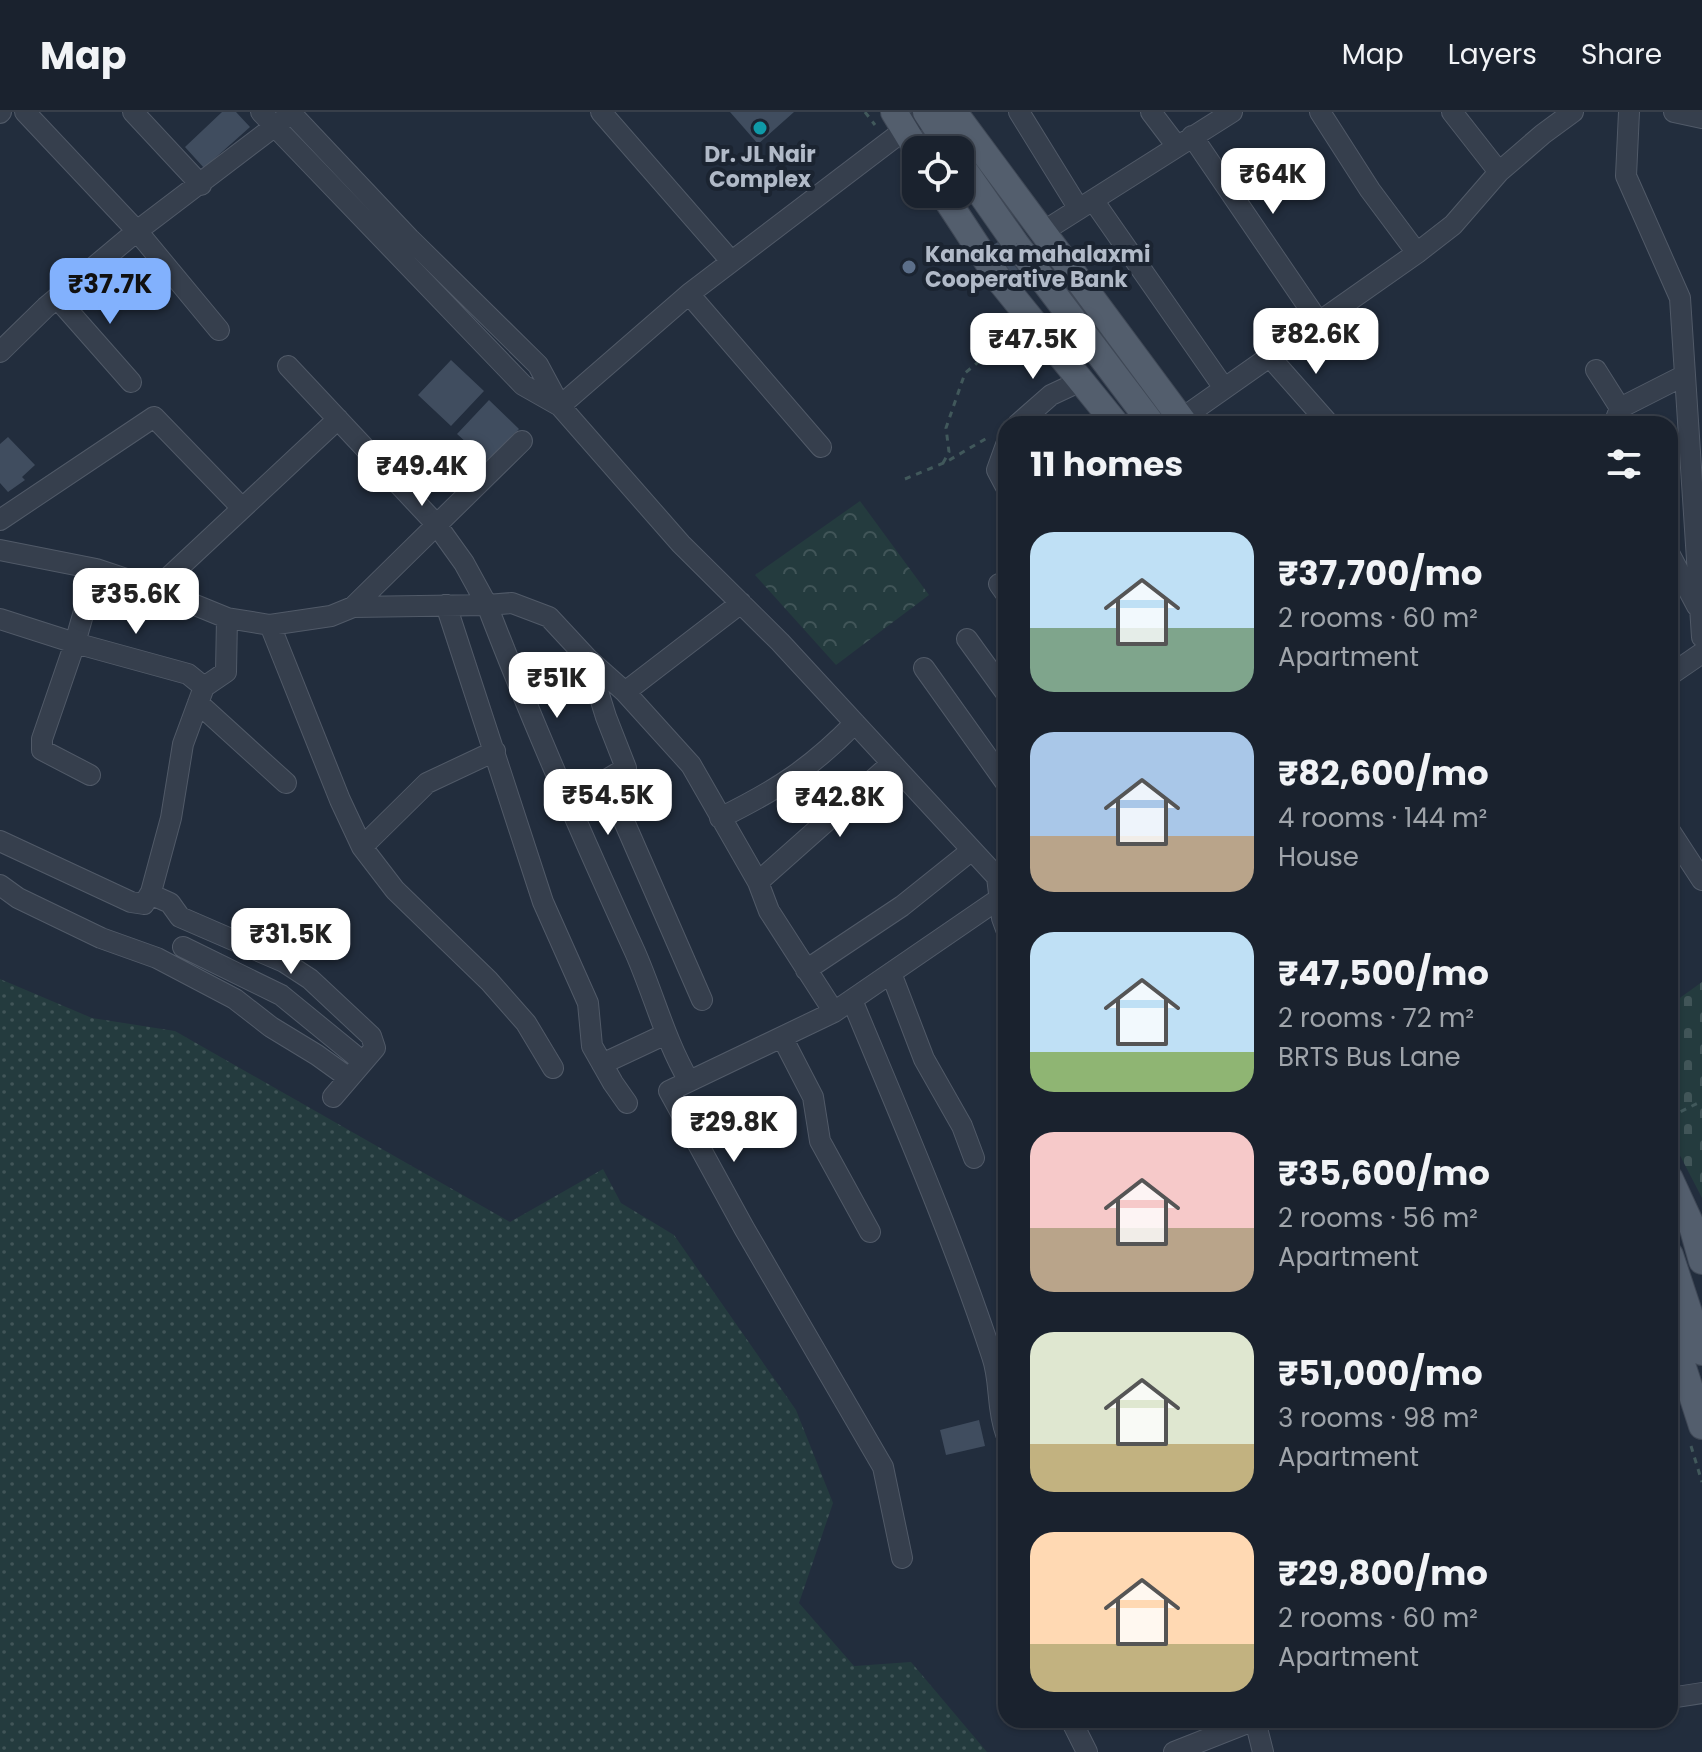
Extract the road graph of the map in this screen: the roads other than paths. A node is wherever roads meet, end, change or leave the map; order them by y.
1 (25, 112) edge
2 (133, 112) edge
3 (261, 112) edge
4 (601, 112) edge
5 (927, 112) edge
6 (954, 112) edge
7 (1019, 112) edge
8 (1151, 112) edge
9 (1232, 112) edge
10 (1320, 112) edge
11 (1452, 112) edge
12 (1573, 112) edge
13 (1629, 112) edge
14 (1674, 112) edge
15 (287, 116) edge
16 (1702, 118) edge
17 (905, 130) edge
18 (942, 136) edge
19 (1184, 141) junction
20 (1499, 172) junction
21 (974, 184) edge
22 (201, 185) junction
23 (1086, 204) junction
24 (952, 208) edge
25 (137, 231) junction
26 (1044, 231) junction
27 (1417, 253) junction
28 (731, 261) junction
29 (689, 294) junction
30 (57, 298) junction
31 (1318, 321) junction
32 (219, 330) dead end
33 (0, 352) edge
34 (1269, 356) junction
35 (288, 366) dead end
36 (1596, 370) dead end
37 (1685, 375) junction
38 (1083, 380) junction
39 (131, 382) dead end
40 (1224, 388) junction
41 (560, 406) junction
42 (1027, 416) edge
43 (1110, 416) edge
44 (1146, 416) edge
45 (1179, 416) edge
46 (1189, 416) edge
47 (1322, 416) edge
48 (1617, 416) edge
49 (338, 419) junction
50 (998, 440) edge
51 (522, 441) dead end
52 (821, 447) dead end
53 (998, 472) edge
54 (242, 508) junction
55 (0, 520) edge
56 (436, 524) junction
57 (0, 550) edge
58 (96, 569) junction
59 (1678, 570) edge
60 (156, 589) junction
61 (741, 603) junction
62 (446, 605) junction
63 (487, 605) junction
64 (353, 607) junction
65 (1700, 613) edge
66 (227, 618) junction
67 (1, 622) edge
68 (270, 625) junction
69 (1702, 637) edge
70 (967, 639) dead end
71 (75, 643) junction
72 (1702, 653) edge
73 (588, 659) junction
74 (924, 668) dead end
75 (1678, 670) edge
76 (998, 682) edge
77 (625, 692) junction
78 (201, 695) junction
79 (855, 723) junction
80 (495, 751) junction
81 (892, 763) junction
82 (998, 772) edge
83 (90, 775) dead end
84 (606, 780) junction
85 (286, 783) dead end
86 (566, 798) junction
87 (720, 818) junction
88 (0, 841) edge
89 (1678, 843) edge
90 (362, 847) junction
91 (972, 850) junction
92 (998, 880) edge
93 (1702, 880) edge
94 (758, 882) junction
95 (0, 885) edge
96 (150, 894) junction
97 (998, 899) edge
98 (195, 923) junction
99 (183, 947) junction
100 (174, 966) junction
101 (806, 970) junction
102 (891, 973) junction
103 (702, 1000) dead end
104 (852, 1000) junction
105 (834, 1012) junction
106 (666, 1034) junction
107 (782, 1037) junction
108 (363, 1062) junction
109 (602, 1064) junction
110 (553, 1068) dead end
111 (349, 1078) junction
112 (689, 1081) junction
113 (333, 1097) dead end
114 (627, 1103) dead end
115 (974, 1158) dead end
116 (1678, 1202) edge
117 (1688, 1231) edge
118 (870, 1232) dead end
119 (1702, 1261) edge
120 (1678, 1279) edge
121 (1678, 1352) edge
122 (1702, 1352) edge
123 (998, 1354) edge
124 (1702, 1426) edge
125 (902, 1558) dead end
126 (1702, 1693) edge
127 (1678, 1697) edge
128 (1075, 1728) edge
129 (1235, 1728) edge
130 (1257, 1728) edge
131 (1087, 1752) edge
132 (1174, 1752) edge
133 (1263, 1752) edge

1 - 25 street
2 - 22 street
3 - 15 street
4 - 28 street
5 - 17 street
5 - 18 main road
6 - 26 main road
7 - 23 street
8 - 19 street
9 - 19 street
10 - 27 street
11 - 20 street
12 - 20 street
13 - 37 street
14 - 16 street
15 - 22 street
15 - 41 street
17 - 28 street
19 - 23 street
19 - 31 street
20 - 27 street
21 - 44 main road
22 - 25 street
23 - 26 street
23 - 40 street
24 - 38 main road
25 - 30 street
25 - 32 street
26 - 45 main road
27 - 31 street
28 - 29 street
29 - 41 street
29 - 52 street
30 - 33 street
30 - 39 street
31 - 34 street
34 - 40 street
34 - 47 street
35 - 49 street
36 - 48 street
37 - 48 street
37 - 65 street
38 - 42 street
38 - 43 main road
40 - 46 street
41 - 61 street
49 - 54 street
49 - 56 street
50 - 53 street
51 - 56 street
54 - 55 street
54 - 60 street
56 - 63 street
56 - 64 street
57 - 58 street
58 - 60 street
58 - 71 street
59 - 65 street
60 - 66 street
61 - 77 street
61 - 79 street
62 - 63 street
62 - 64 street
62 - 80 street
63 - 73 street
63 - 86 street
64 - 68 street
65 - 69 street
66 - 68 street
66 - 78 street
67 - 71 street
68 - 90 street
70 - 76 street
71 - 78 street
71 - 83 street
72 - 75 street
73 - 77 street
73 - 84 street
74 - 82 street
77 - 87 street
78 - 85 street
78 - 96 street
79 - 81 street
79 - 87 street
80 - 90 street
80 - 109 street
81 - 91 street
81 - 94 street
84 - 86 street
84 - 103 street
86 - 106 street
87 - 94 street
88 - 96 street
89 - 93 street
90 - 110 street
91 - 92 street
91 - 101 street
94 - 101 street
95 - 100 street
96 - 98 street
97 - 102 street
98 - 99 street
98 - 108 street
99 - 100 street
99 - 108 street
100 - 111 street
101 - 105 street
102 - 104 street
102 - 115 street
104 - 105 street
104 - 123 street
105 - 107 street
106 - 109 street
106 - 112 street
107 - 112 street
107 - 118 street
108 - 111 street
109 - 114 street
111 - 113 street
112 - 125 street
116 - 117 main road
117 - 119 main road
120 - 122 main road
121 - 124 main road
126 - 127 street
128 - 131 street
129 - 132 street
130 - 133 street

